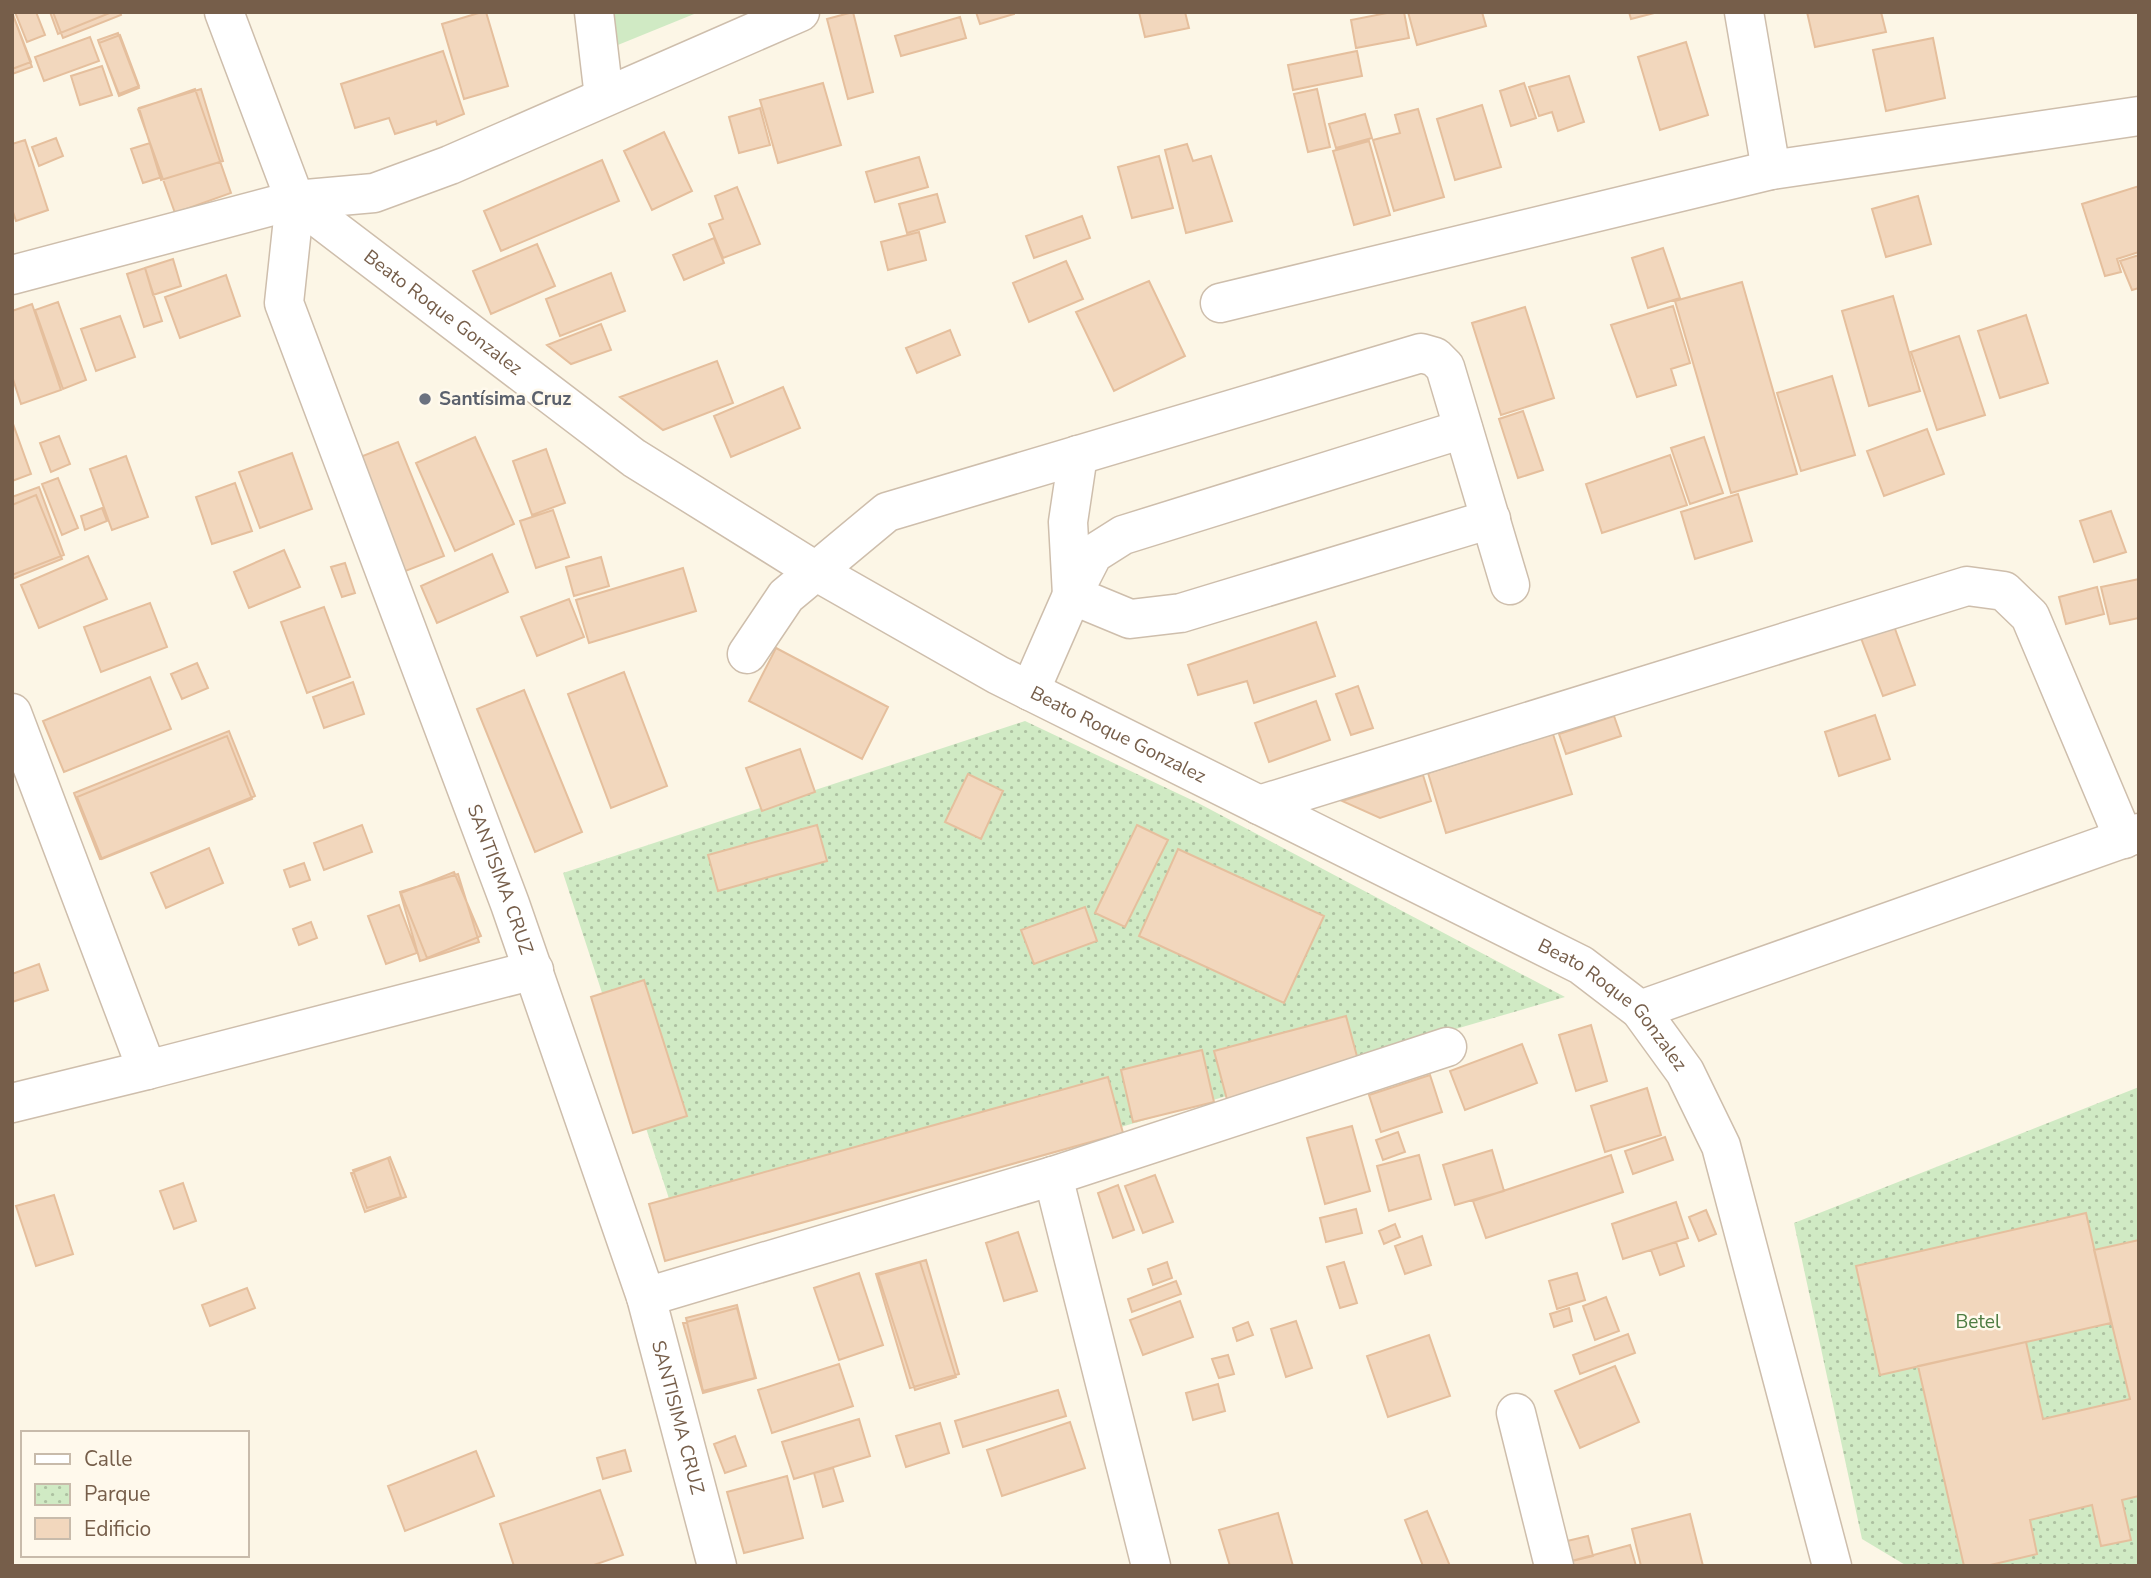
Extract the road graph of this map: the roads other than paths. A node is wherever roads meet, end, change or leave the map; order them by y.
1 (225, 12) edge
2 (594, 12) edge
3 (800, 12) edge
4 (1744, 12) edge
5 (604, 97) junction
6 (2139, 116) edge
7 (1771, 170) junction
8 (295, 200) junction
9 (12, 275) edge
10 (1220, 303) dead end
11 (1463, 429) junction
12 (1078, 455) junction
13 (1490, 519) junction
14 (817, 572) junction
15 (1510, 585) dead end
16 (1072, 595) junction
17 (747, 654) dead end
18 (1030, 691) junction
19 (12, 713) edge
20 (1259, 805) junction
21 (2131, 836) edge
22 (534, 970) junction
23 (1640, 1010) junction
24 (1447, 1047) dead end
25 (147, 1070) junction
26 (12, 1102) edge
27 (1053, 1176) junction
28 (646, 1297) junction
29 (1516, 1413) dead end
30 (711, 1564) edge
31 (1151, 1566) edge
32 (1554, 1566) edge
33 (1832, 1566) edge

1 - 8 street
2 - 5 street
3 - 5 street
4 - 7 street
5 - 8 street
6 - 7 street
7 - 10 street
8 - 9 street
8 - 14 street, Beato Roque Gonzalez
8 - 22 street, SANTISIMA CRUZ
11 - 12 street
11 - 13 street
11 - 16 street
12 - 14 street
12 - 16 street
13 - 15 street
13 - 16 street
14 - 17 street
14 - 18 street, Beato Roque Gonzalez
16 - 18 street
18 - 20 street, Beato Roque Gonzalez
19 - 25 street
20 - 21 street
20 - 23 street, Beato Roque Gonzalez
21 - 23 street
22 - 25 street
22 - 28 street, SANTISIMA CRUZ
23 - 33 street, Beato Roque Gonzalez
24 - 27 street
25 - 26 street
27 - 28 street
27 - 31 street
28 - 30 street, SANTISIMA CRUZ
29 - 32 street

